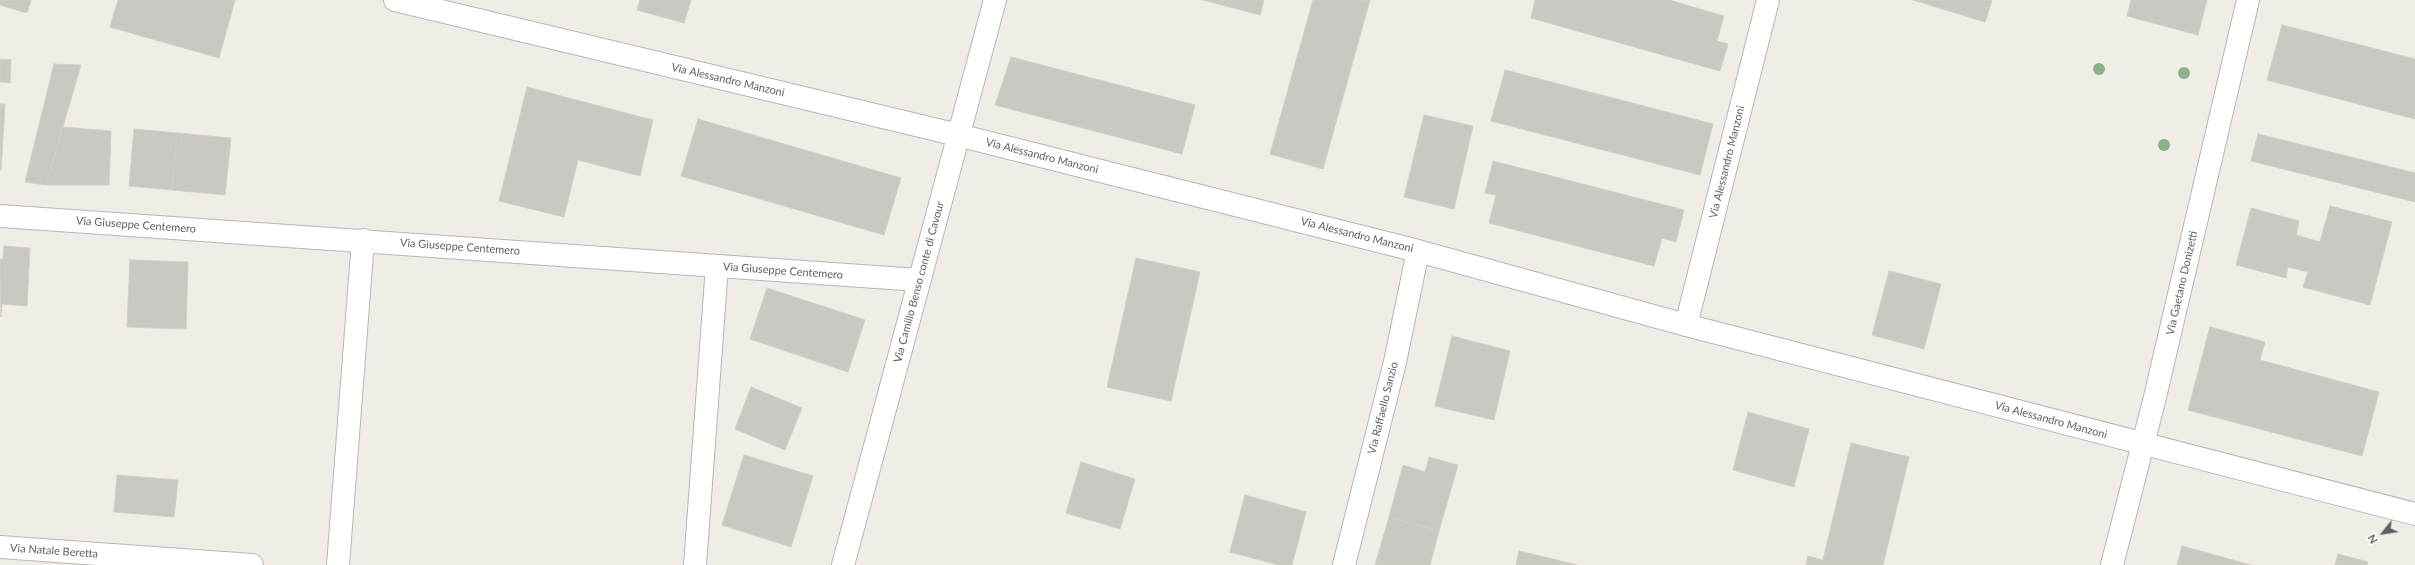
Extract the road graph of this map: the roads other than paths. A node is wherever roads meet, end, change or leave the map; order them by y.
1 (395, 0) edge
2 (995, 0) edge
3 (1768, 0) edge
4 (2248, 0) edge
5 (958, 135) junction
6 (0, 216) edge
7 (363, 240) junction
8 (1418, 250) junction
9 (717, 266) junction
10 (919, 280) junction
11 (1686, 325) junction
12 (2143, 444) junction
13 (2415, 514) edge
14 (0, 547) edge
15 (252, 565) edge
16 (338, 565) edge
17 (695, 565) edge
18 (844, 565) edge
19 (1344, 565) edge
20 (2112, 565) edge

1 - 5 street, Via Alessandro Manzoni
2 - 5 street, Via Camillo Benso conte di Cavour
3 - 11 street, Via Alessandro Manzoni
4 - 12 street, Via Gaetano Donizetti
5 - 8 street, Via Alessandro Manzoni
5 - 10 street, Via Camillo Benso conte di Cavour
6 - 7 street, Via Giuseppe Centemero
7 - 9 street, Via Giuseppe Centemero
7 - 16 street
8 - 11 street, Via Alessandro Manzoni
8 - 19 street, Via Raffaello Sanzio
9 - 10 street, Via Giuseppe Centemero
9 - 17 street
10 - 18 street, Via Camillo Benso conte di Cavour
11 - 12 street, Via Alessandro Manzoni
12 - 13 street, Via Alessandro Manzoni
12 - 20 street, Via Gaetano Donizetti
14 - 15 street, Via Natale Beretta

